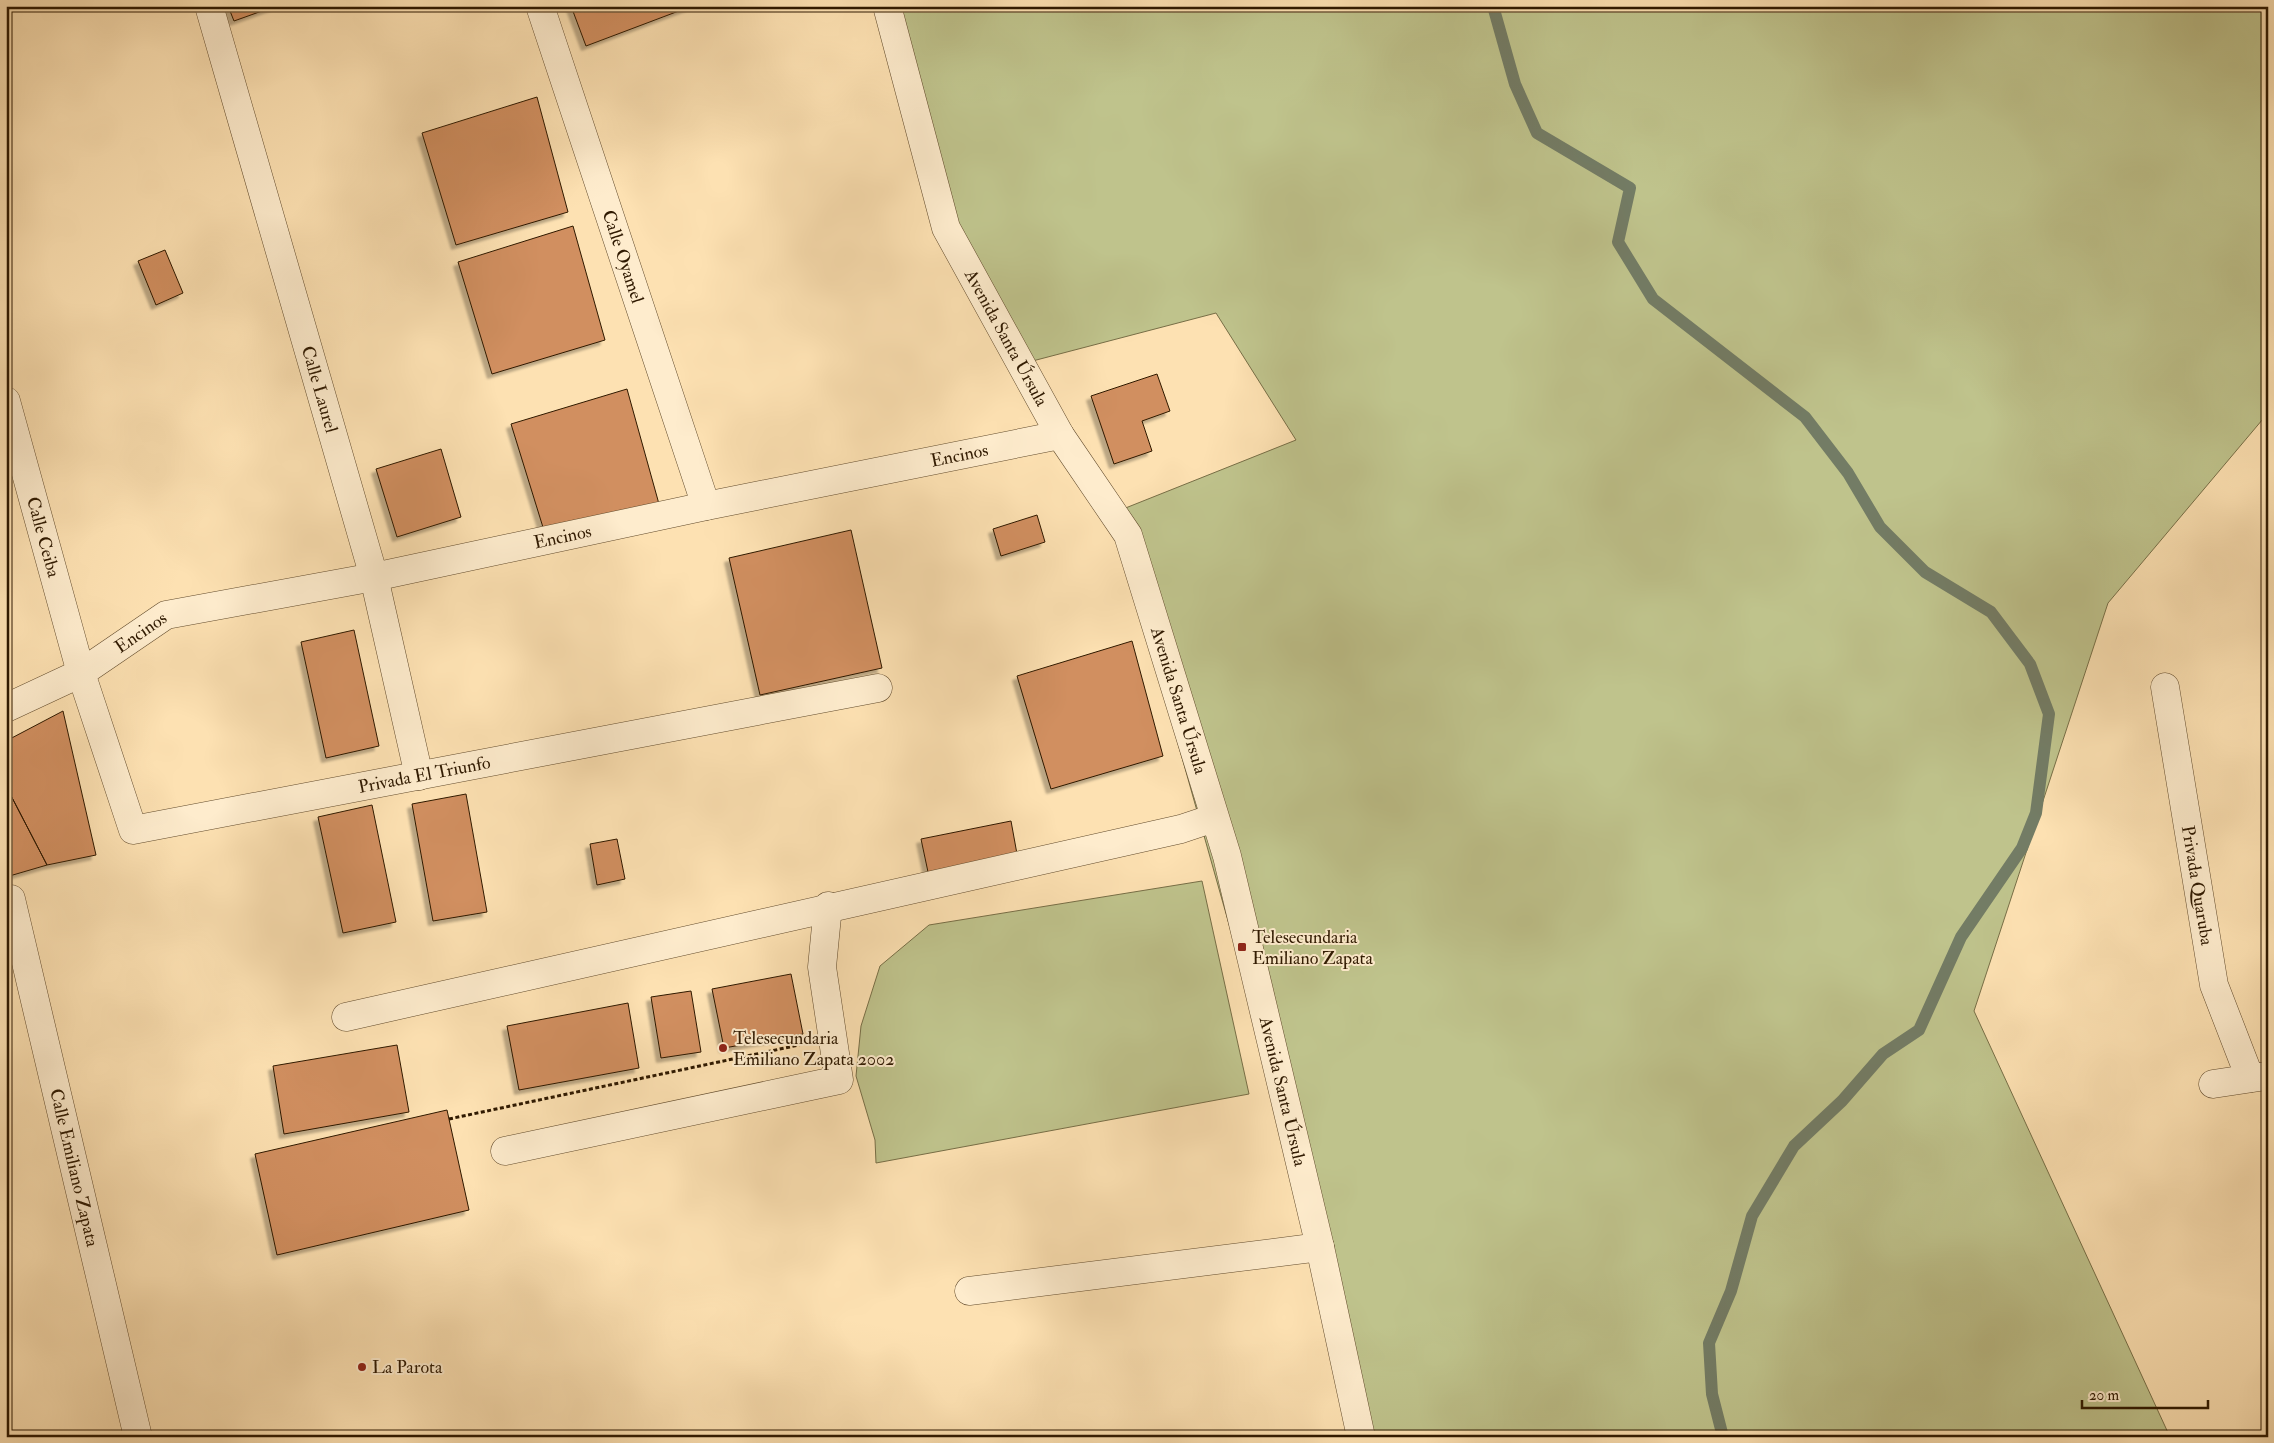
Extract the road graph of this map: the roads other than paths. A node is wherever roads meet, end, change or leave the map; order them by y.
1 (209, 6) edge
2 (540, 6) edge
3 (887, 6) edge
4 (6, 401) edge
5 (1060, 435) junction
6 (706, 506) junction
7 (374, 577) junction
8 (81, 673) junction
9 (2164, 687) dead end
10 (878, 688) dead end
11 (6, 708) edge
12 (419, 776) junction
13 (1214, 818) junction
14 (11, 899) dead end
15 (828, 906) junction
16 (346, 1017) dead end
17 (2259, 1077) edge
18 (2213, 1084) dead end
19 (505, 1151) dead end
20 (1320, 1247) junction
21 (969, 1291) dead end
22 (138, 1437) edge
23 (1361, 1437) edge

1 - 7 street, Calle Laurel
2 - 6 street, Calle Oyamel
3 - 5 street, Avenida Santa Úrsula
4 - 8 street, Calle Ceiba
5 - 6 street, Encinos
5 - 13 street, Avenida Santa Úrsula
6 - 7 street, Encinos
7 - 8 street, Encinos
7 - 12 street, Calle Laurel
8 - 11 street, Encinos
8 - 12 street, Privada El Triunfo
9 - 17 street, Privada Quaruba
10 - 12 street, Privada El Triunfo
13 - 15 street
13 - 20 street, Avenida Santa Úrsula
14 - 22 street, Calle Emiliano Zapata
15 - 16 street
15 - 19 street
17 - 18 street
20 - 21 street
20 - 23 street, Avenida Santa Úrsula

